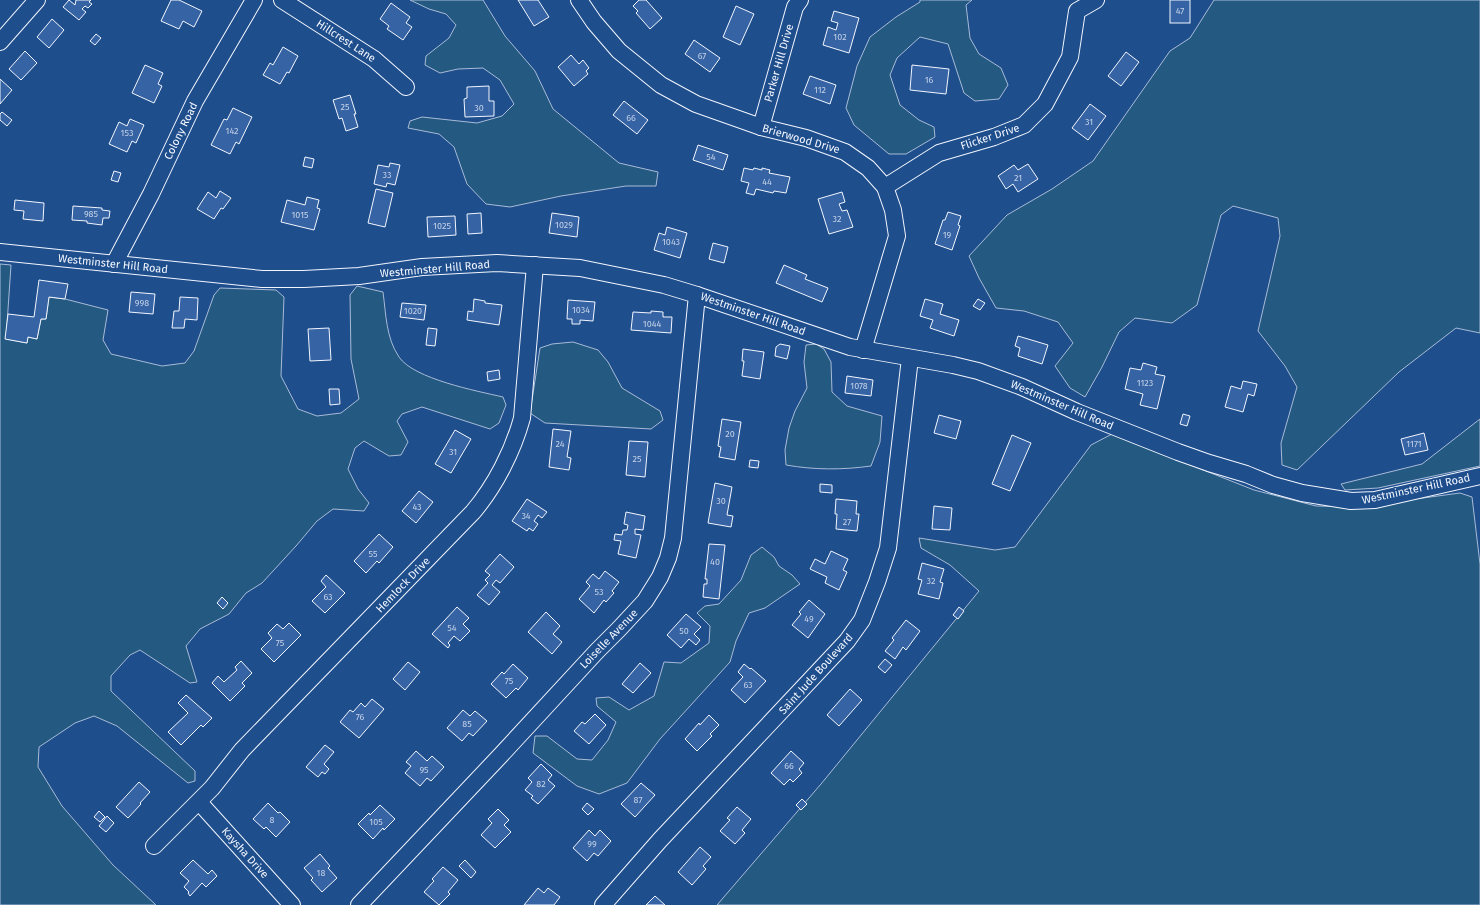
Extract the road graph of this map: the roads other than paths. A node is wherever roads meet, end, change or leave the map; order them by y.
1 (37, 0) edge
2 (254, 0) edge
3 (282, 0) edge
4 (579, 0) edge
5 (800, 0) edge
6 (1096, 0) edge
7 (0, 42) edge
8 (406, 87) dead end
9 (761, 128) junction
10 (885, 187) junction
11 (0, 252) edge
12 (114, 264) junction
13 (535, 265) junction
14 (697, 295) junction
15 (863, 350) junction
16 (910, 358) junction
17 (1480, 476) edge
18 (199, 802) junction
19 (154, 846) dead end
20 (292, 905) edge
21 (358, 905) edge
22 (603, 905) edge

1 - 7 street
2 - 12 street, Colony Road
3 - 8 street, Hillcrest Lane
4 - 9 street, Brierwood Drive
5 - 9 street, Parker Hill Drive
6 - 10 street, Flicker Drive
9 - 10 street, Brierwood Drive
10 - 15 street, Brierwood Drive
11 - 12 street, Westminster Hill Road
12 - 13 street, Westminster Hill Road
13 - 14 street, Westminster Hill Road
13 - 18 street, Hemlock Drive
14 - 15 street, Westminster Hill Road
14 - 21 street, Loiselle Avenue
15 - 16 street, Westminster Hill Road
16 - 17 street, Westminster Hill Road
16 - 22 street, Saint Jude Boulevard
18 - 19 street, Hemlock Drive
18 - 20 street, Kaysha Drive

